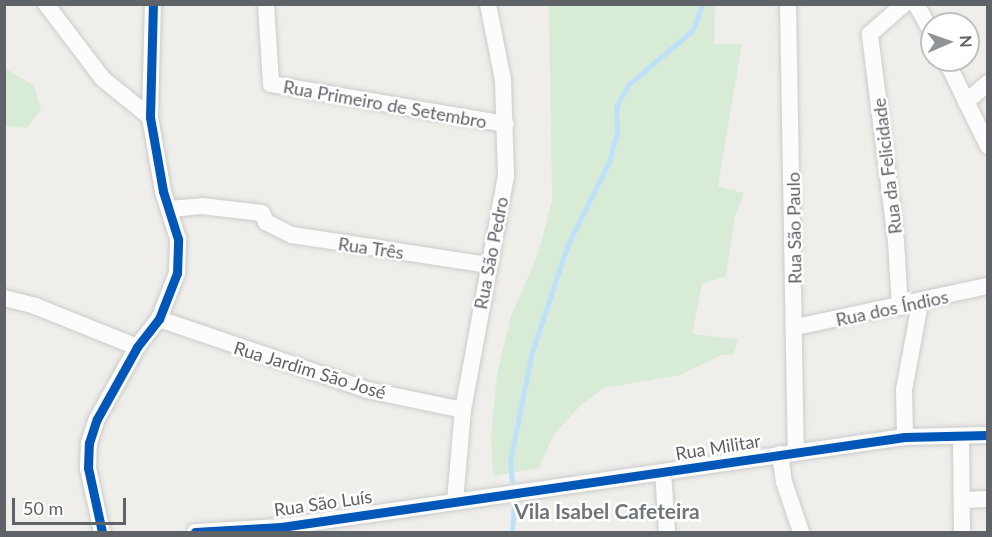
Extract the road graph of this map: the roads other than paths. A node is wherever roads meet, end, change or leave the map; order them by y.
1 (46, 4) edge
2 (153, 4) edge
3 (266, 4) edge
4 (488, 4) edge
5 (788, 4) edge
6 (904, 4) edge
7 (952, 72) edge
8 (987, 82) edge
9 (966, 102) junction
10 (150, 117) junction
11 (506, 124) junction
12 (987, 146) edge
13 (169, 209) junction
14 (488, 265) junction
15 (987, 286) edge
16 (4, 298) edge
17 (920, 304) junction
18 (900, 307) junction
19 (159, 319) junction
20 (796, 327) junction
21 (137, 347) junction
22 (464, 410) junction
23 (987, 435) edge
24 (905, 437) junction
25 (961, 437) junction
26 (788, 453) junction
27 (663, 472) junction
28 (987, 499) edge
29 (963, 500) junction
30 (455, 501) junction
31 (102, 532) edge
32 (195, 532) edge
33 (667, 532) edge
34 (801, 532) edge
35 (962, 532) edge

1 - 10 street
2 - 10 street
3 - 11 street, Rua Primeiro de Setembro
4 - 11 street, Rua São Pedro
5 - 20 street, Rua São Paulo
6 - 18 street, Rua da Felicidade
7 - 9 street
8 - 9 street
9 - 12 street
10 - 13 street
11 - 14 street, Rua São Pedro
13 - 14 street, Rua Três
13 - 19 street
14 - 22 street, Rua São Pedro
15 - 17 street, Rua dos Índios
16 - 21 street
17 - 18 street, Rua dos Índios
17 - 24 street
18 - 20 street, Rua dos Índios
19 - 21 street
19 - 22 street, Rua Jardim São José
20 - 26 street, Rua São Paulo
21 - 31 street
22 - 30 street, Rua São Pedro
23 - 25 street, Rua Militar
24 - 25 street, Rua Militar
24 - 26 street, Rua Militar
25 - 29 street
26 - 27 street, Rua Militar
26 - 34 street, Rua São Paulo
27 - 30 street, Rua Militar
27 - 33 street
28 - 29 street
29 - 35 street
30 - 32 street, Rua São Luís

